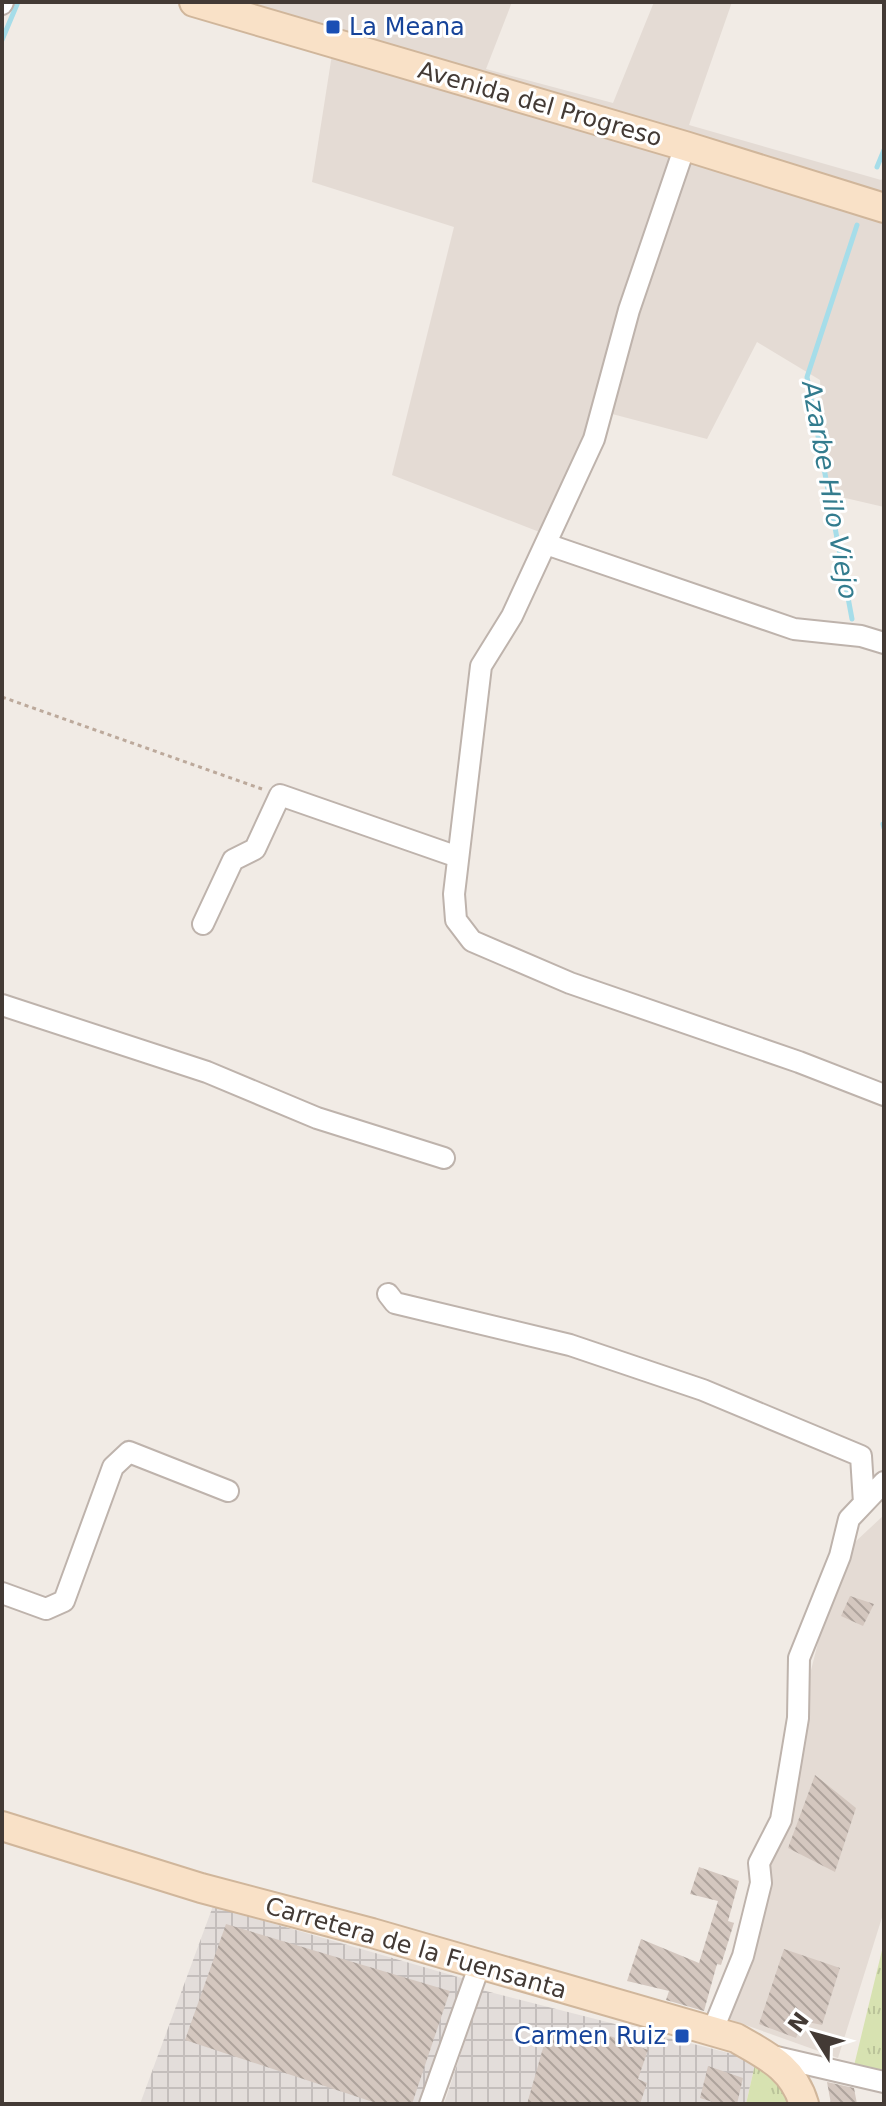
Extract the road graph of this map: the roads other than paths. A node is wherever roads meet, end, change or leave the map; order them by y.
1 (194, 2) edge
2 (685, 146) junction
3 (884, 208) edge
4 (546, 544) junction
5 (884, 643) edge
6 (458, 857) junction
7 (203, 924) dead end
8 (2, 1005) edge
9 (884, 1095) edge
10 (444, 1158) dead end
11 (388, 1294) dead end
12 (884, 1482) edge
13 (228, 1491) dead end
14 (864, 1503) junction
15 (2, 1593) edge
16 (2, 1826) edge
17 (480, 1964) junction
18 (712, 2032) junction
19 (764, 2054) junction
20 (884, 2082) edge
21 (430, 2104) edge
22 (804, 2104) edge

1 - 2 main road, Avenida del Progreso
2 - 3 main road, Avenida del Progreso
2 - 4 street
4 - 5 street
4 - 6 street
6 - 7 street
6 - 9 street
8 - 10 street
11 - 14 street
12 - 14 street
13 - 15 street
14 - 18 street
16 - 17 main road, Carretera de la Fuensanta
17 - 18 main road, Carretera de la Fuensanta
17 - 21 street
18 - 19 main road, Carretera de la Fuensanta
19 - 20 street
19 - 22 main road, Carretera de la Fuensanta

